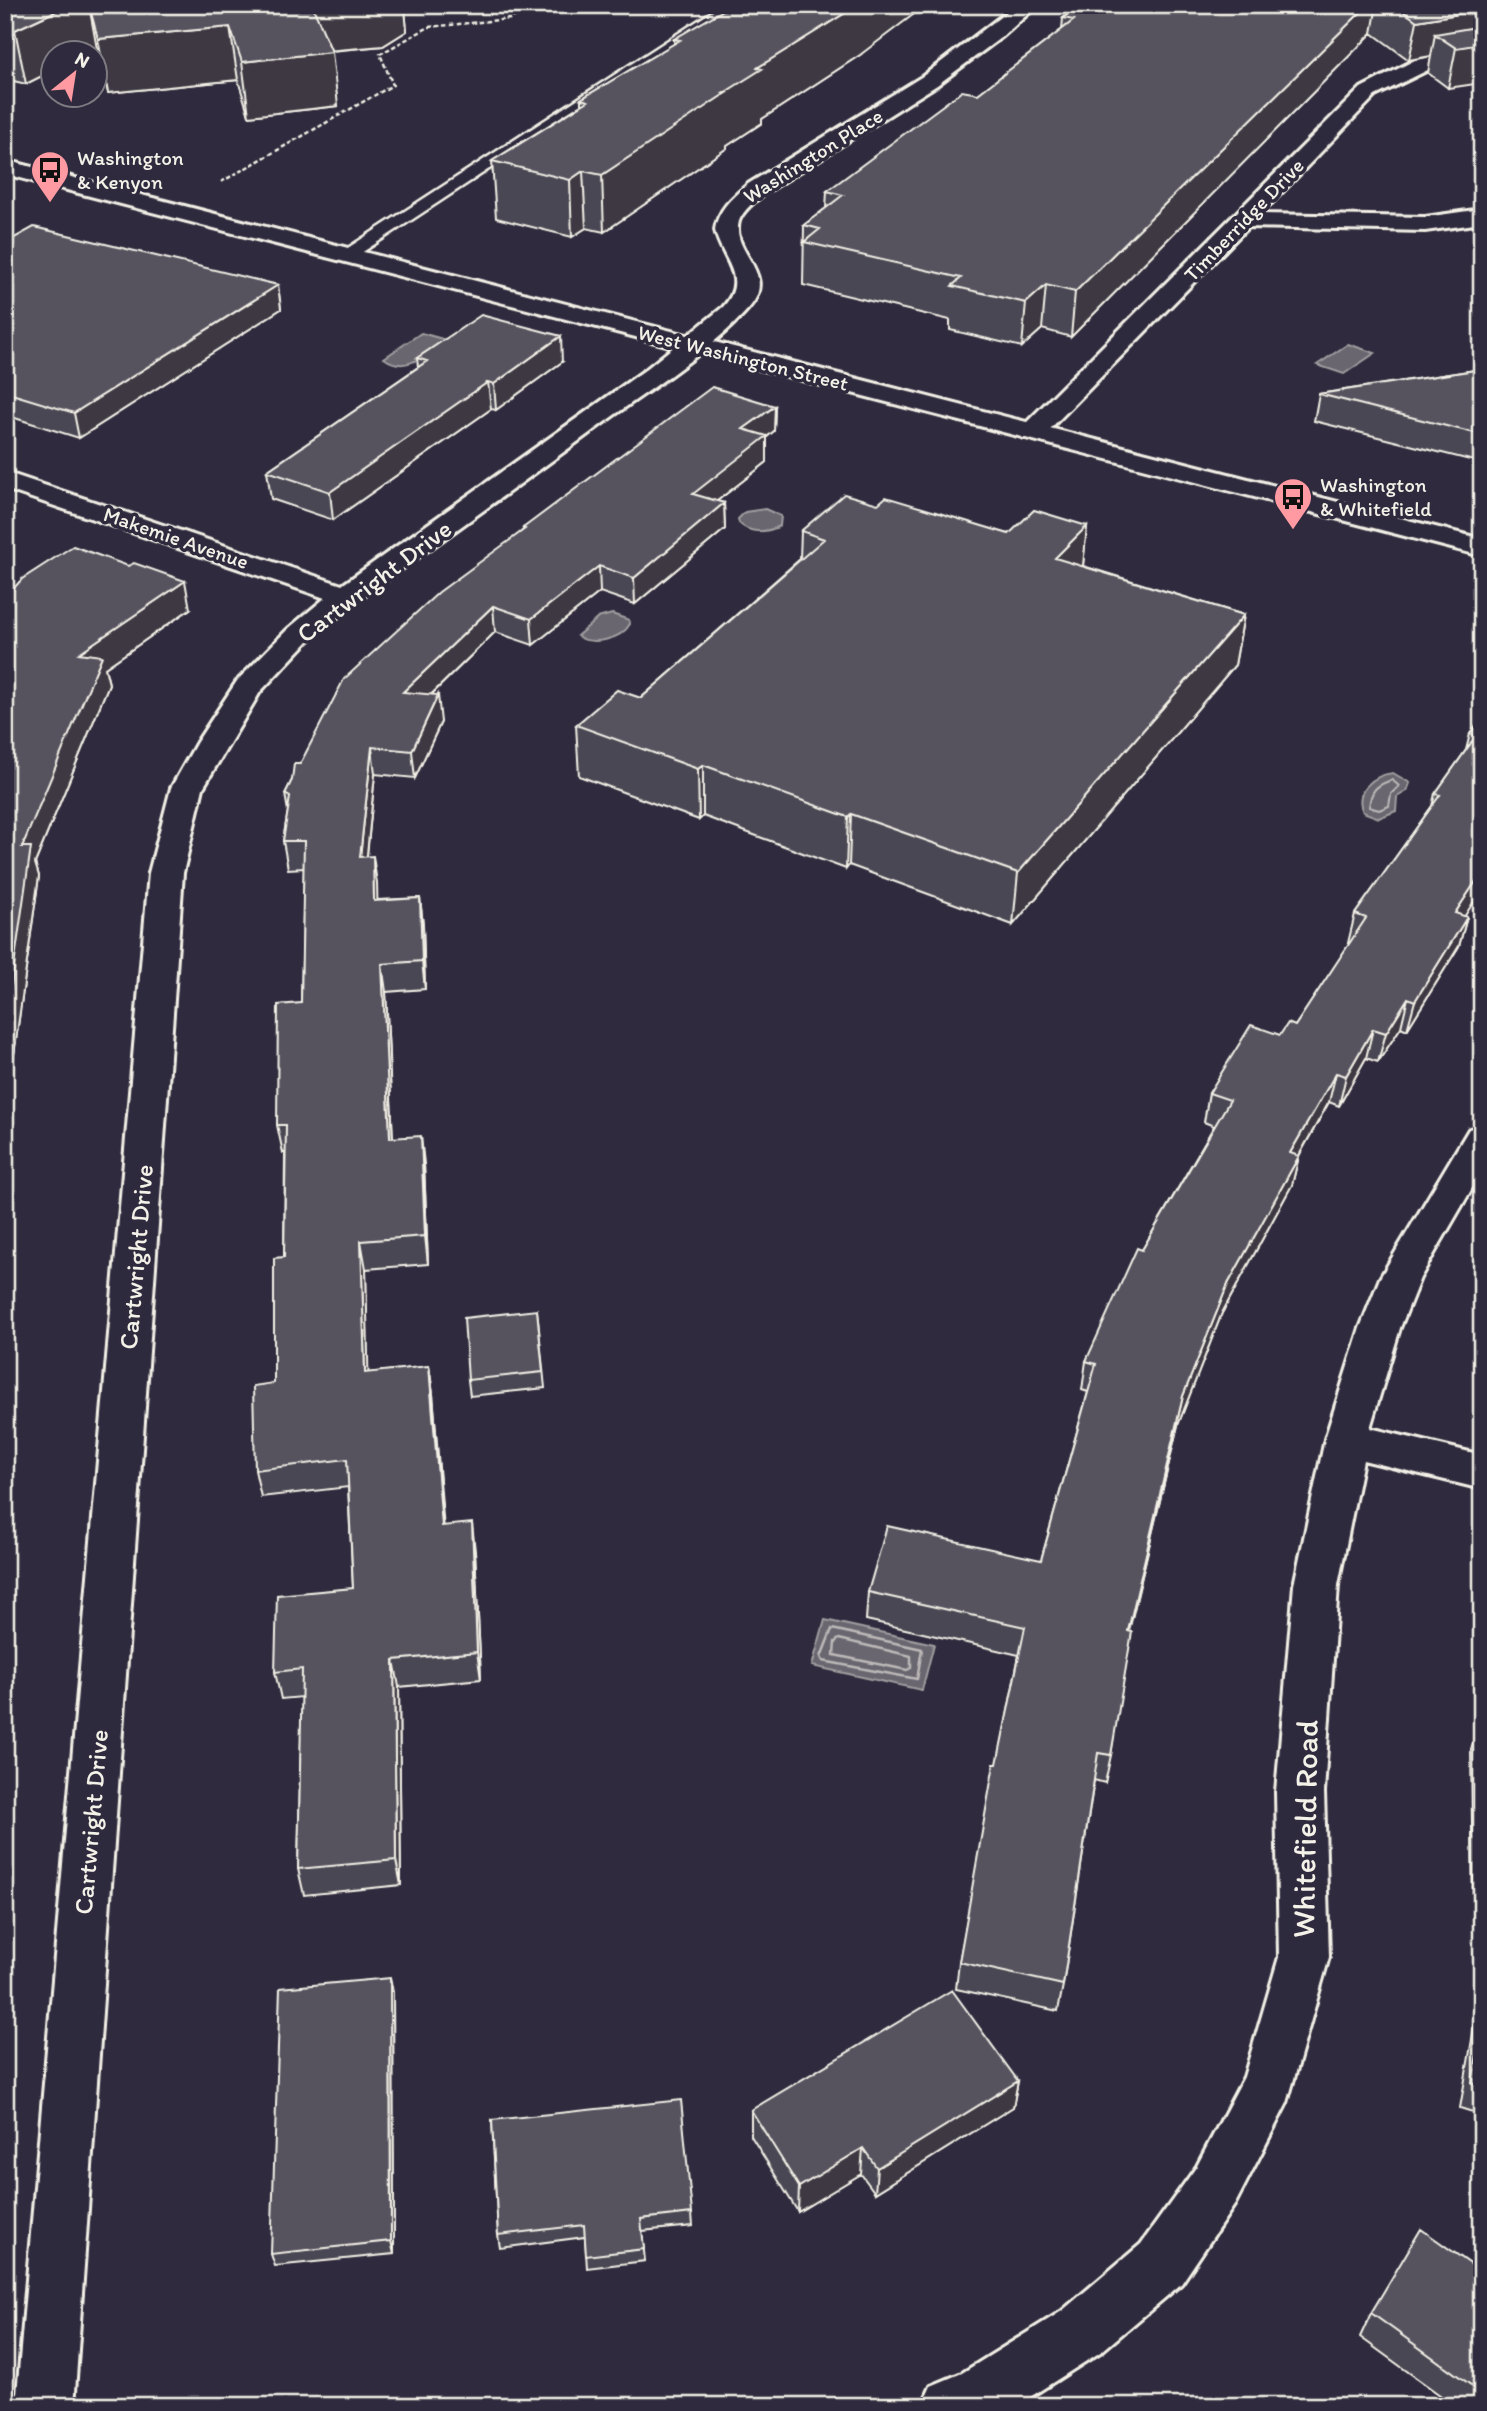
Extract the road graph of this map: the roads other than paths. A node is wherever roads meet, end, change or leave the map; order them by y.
1 (732, 5) edge
2 (1028, 5) edge
3 (1482, 55) edge
4 (5, 167) edge
5 (1482, 216) edge
6 (1244, 220) junction
7 (346, 255) junction
8 (692, 345) junction
9 (1032, 432) junction
10 (5, 480) edge
11 (1482, 548) edge
12 (346, 596) junction
13 (1482, 1138) edge
14 (1346, 1439) junction
15 (1482, 1472) edge
16 (45, 2406) edge
17 (951, 2406) edge

1 - 7 lane
2 - 8 street, Washington Place
3 - 6 street, Timberridge Drive
4 - 7 street, West Washington Street
5 - 6 street
6 - 9 street, Timberridge Drive
7 - 8 street, West Washington Street
8 - 9 street, West Washington Street
8 - 12 street, Cartwright Drive
9 - 11 street, West Washington Street
10 - 12 street, Makemie Avenue
12 - 16 street, Cartwright Drive
13 - 14 street, Whitefield Road
14 - 15 street
14 - 17 street, Whitefield Road

